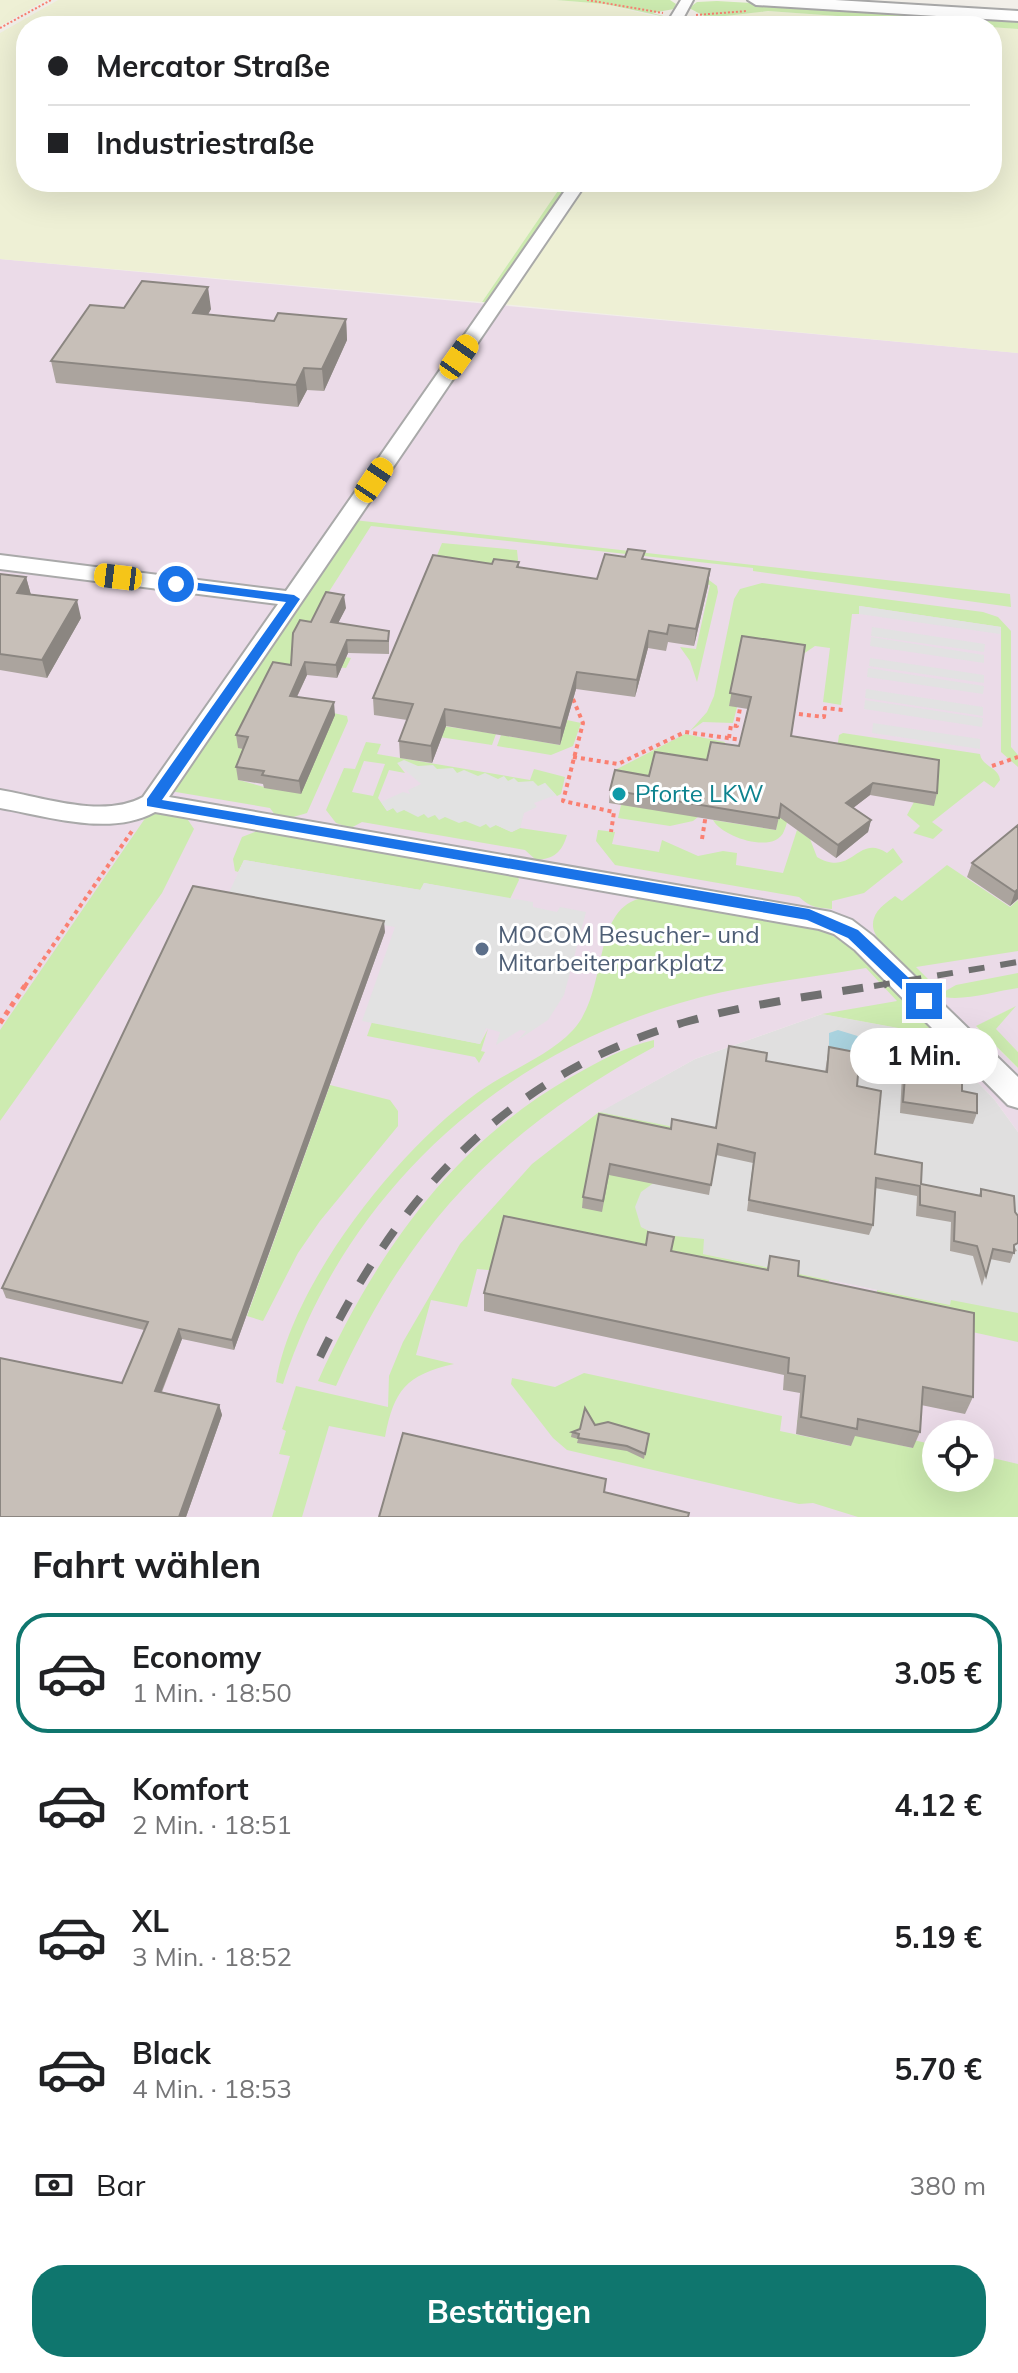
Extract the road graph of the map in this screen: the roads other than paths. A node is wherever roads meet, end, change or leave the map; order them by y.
1 (756, 0) edge
2 (782, 1) edge
3 (1018, 16) edge
4 (572, 192) edge
5 (0, 562) edge
6 (294, 599) junction
7 (0, 799) edge
8 (151, 804) junction
9 (1018, 1096) edge

1 - 2 street
2 - 3 street
4 - 6 street
5 - 6 street
6 - 8 street
7 - 8 street
8 - 9 street

